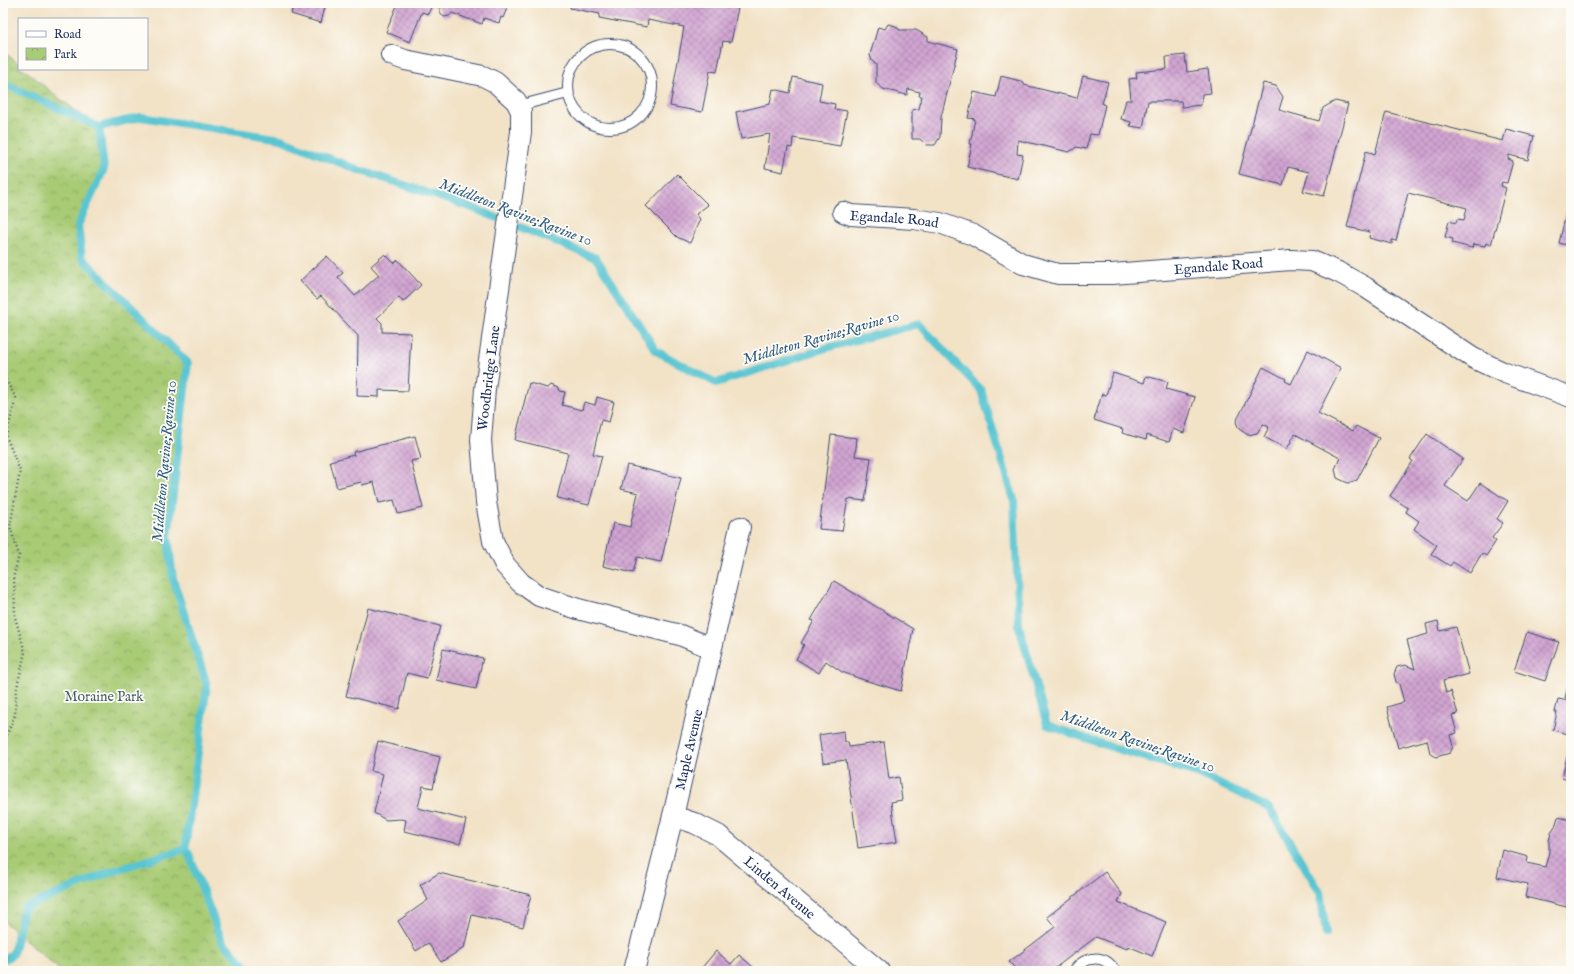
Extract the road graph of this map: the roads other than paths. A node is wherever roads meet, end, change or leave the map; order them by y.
1 (391, 55) dead end
2 (568, 92) junction
3 (518, 106) junction
4 (843, 212) dead end
5 (1571, 397) edge
6 (740, 527) dead end
7 (711, 648) junction
8 (672, 816) junction
9 (634, 971) edge
10 (879, 971) edge
11 (1074, 971) edge
12 (1115, 971) edge

1 - 3 street, Woodbridge Lane
2 - 2 lane
2 - 3 lane
3 - 7 street, Woodbridge Lane
4 - 5 street, Egandale Road
6 - 7 street, Maple Avenue
7 - 8 street, Maple Avenue
8 - 9 street, Maple Avenue
8 - 10 street, Linden Avenue
11 - 12 lane

